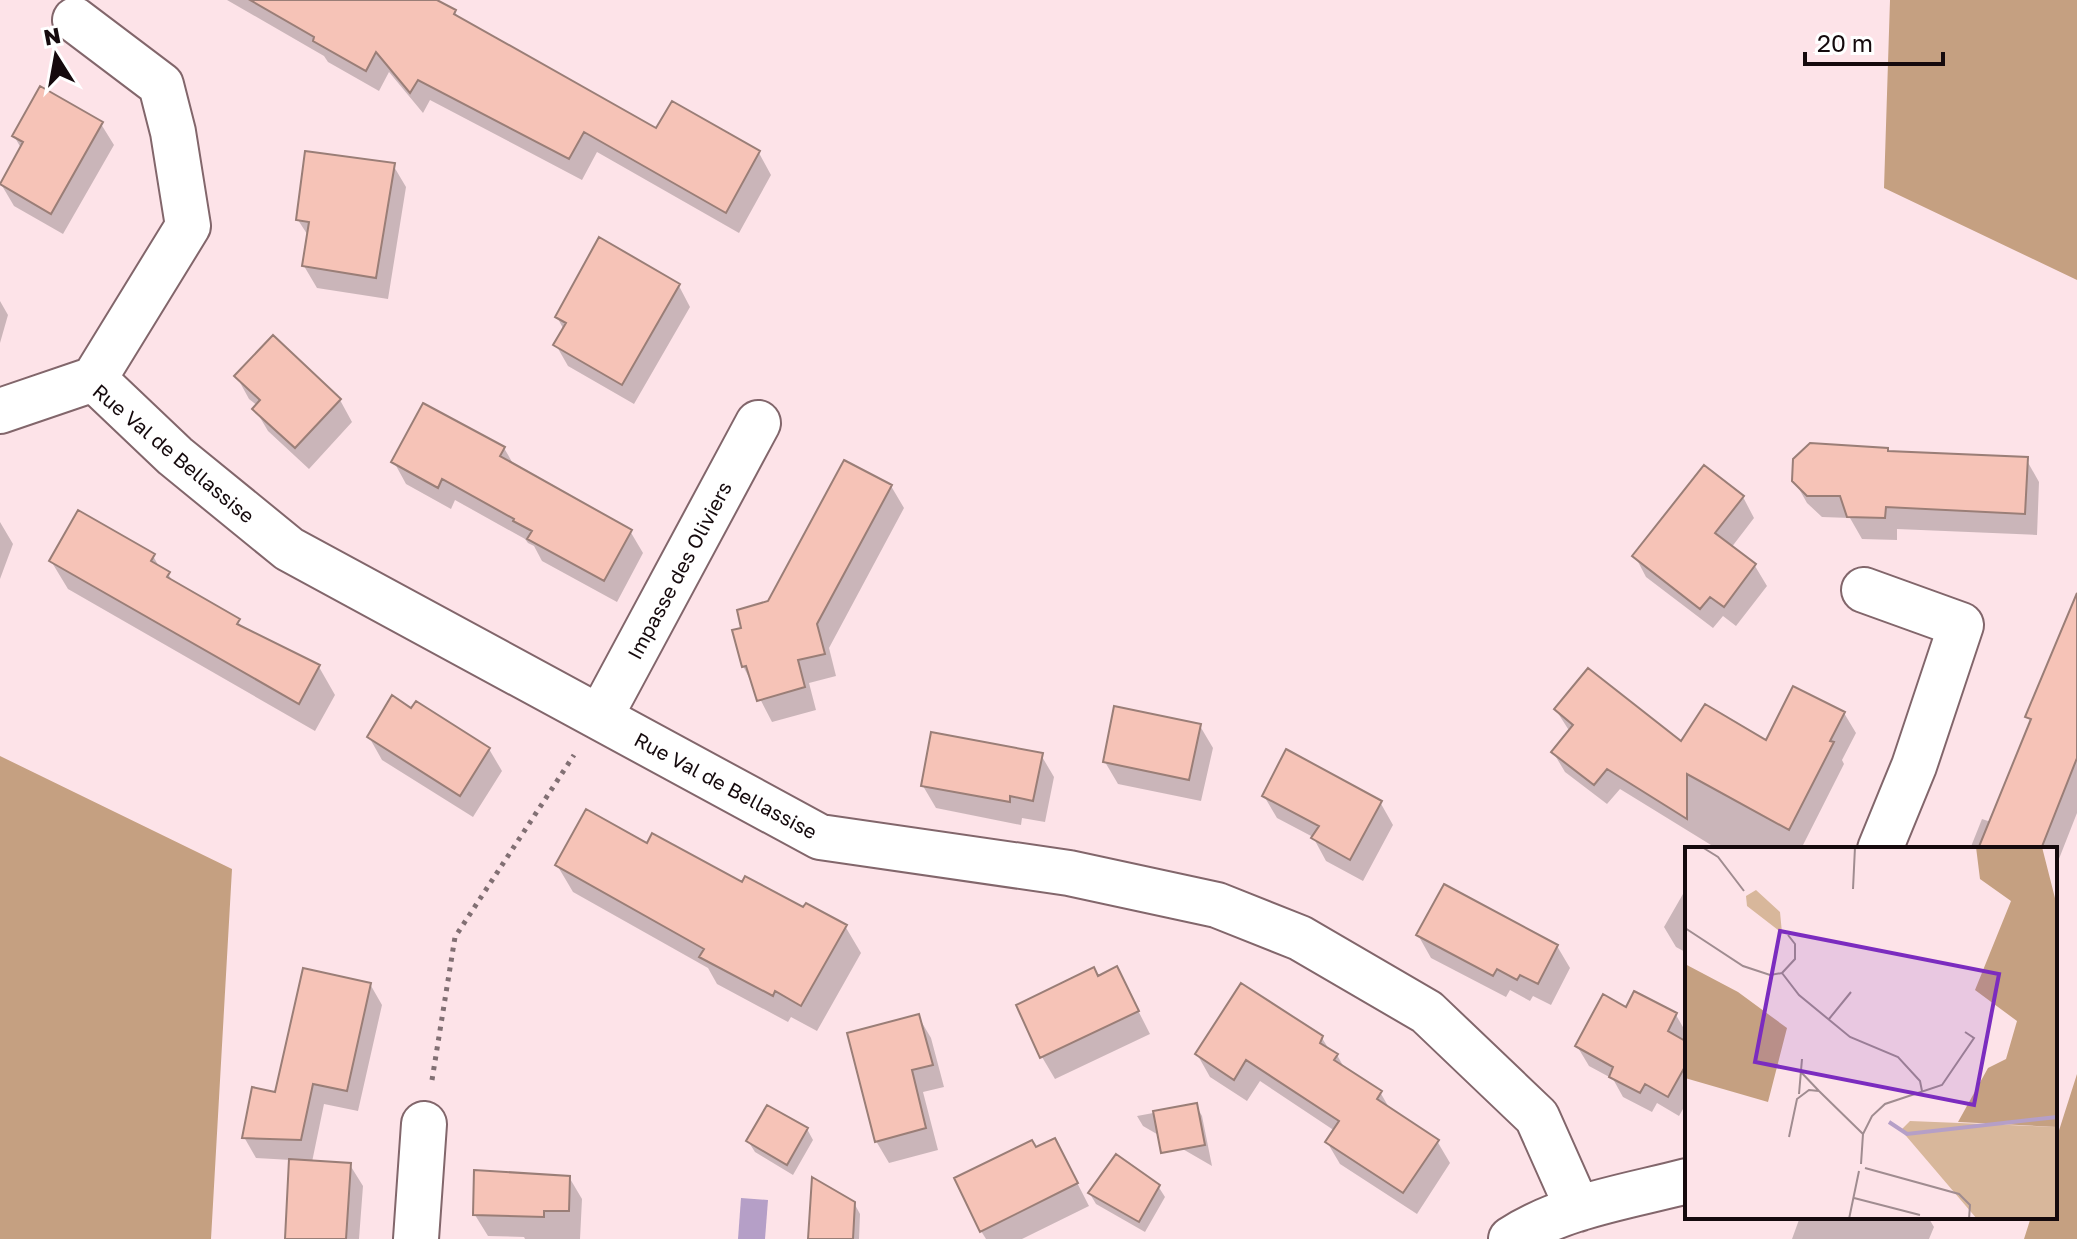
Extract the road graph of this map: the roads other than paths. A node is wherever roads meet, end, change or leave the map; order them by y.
1 (75, 20) dead end
2 (94, 379) junction
3 (0, 411) edge
4 (758, 423) dead end
5 (1864, 590) dead end
6 (600, 717) junction
7 (1881, 847) edge
8 (424, 1124) road end
9 (1685, 1182) edge
10 (1578, 1209) junction
11 (421, 1236) edge
12 (1511, 1239) edge

1 - 2 street
2 - 3 street, Rue Val de Bellassise
2 - 6 street, Rue Val de Bellassise
4 - 6 street, Impasse des Oliviers
5 - 7 street
6 - 10 street, Rue Val de Bellassise
8 - 11 street
9 - 10 street
10 - 12 street

